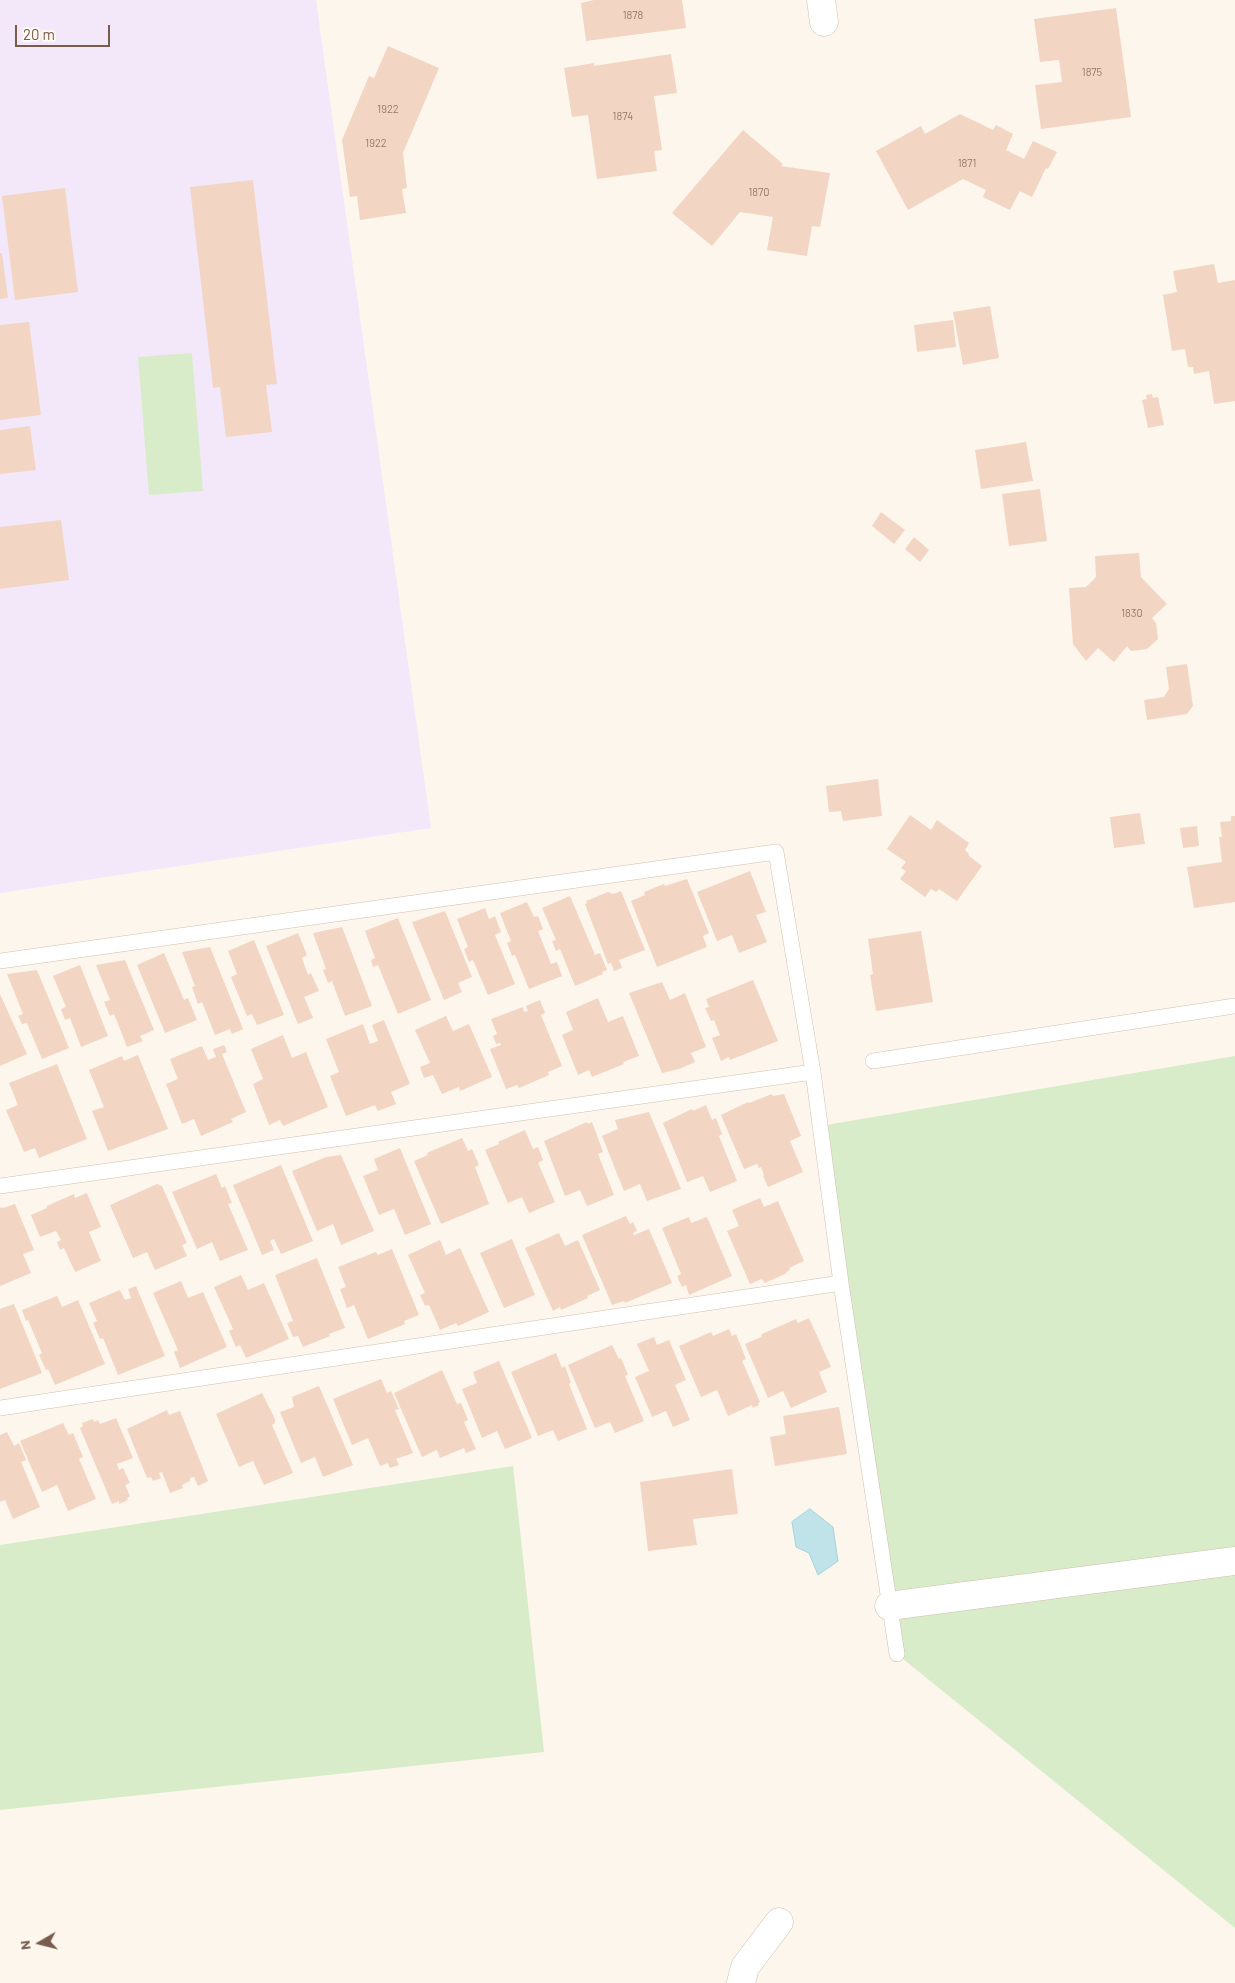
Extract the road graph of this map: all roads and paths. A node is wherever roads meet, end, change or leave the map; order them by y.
1 (0, 961) edge
2 (1235, 1006) edge
3 (873, 1061) dead end
4 (813, 1072) junction
5 (0, 1186) edge
6 (841, 1283) junction
7 (0, 1408) edge
8 (1235, 1561) edge
9 (889, 1606) junction
10 (897, 1654) dead end
11 (779, 1922) dead end
12 (741, 1983) edge

1 - 4 lane
2 - 3 lane
4 - 5 lane
4 - 6 lane
6 - 7 lane
6 - 9 lane
8 - 9 street
9 - 10 lane
11 - 12 street

